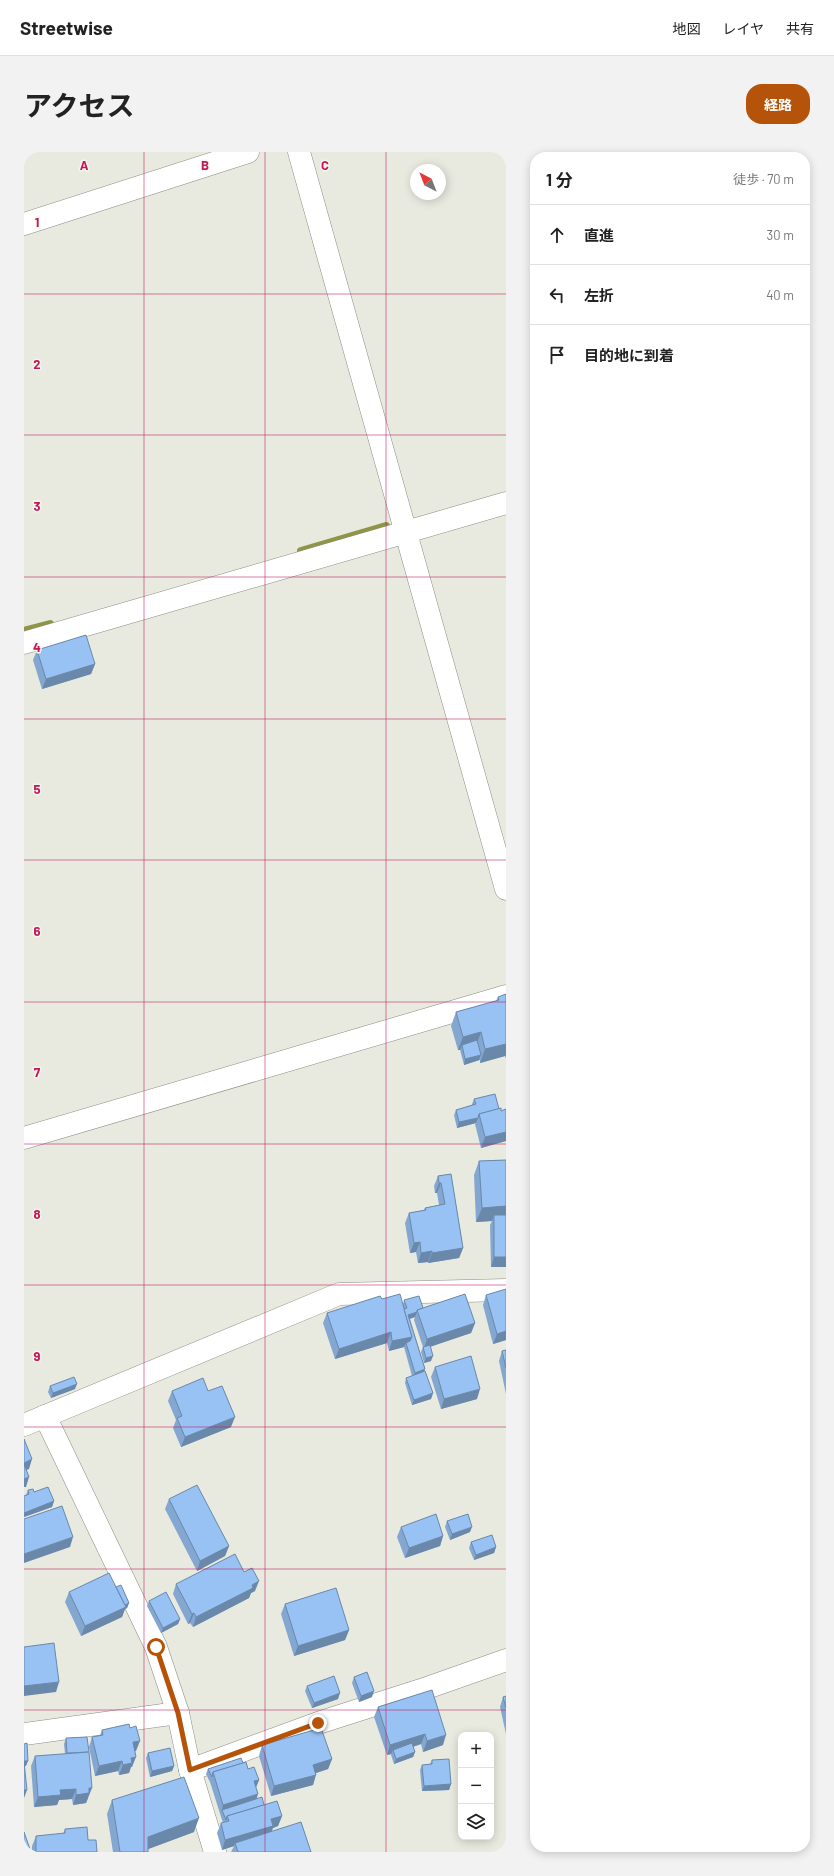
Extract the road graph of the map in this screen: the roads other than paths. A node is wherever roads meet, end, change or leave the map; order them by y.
1 (248, 152) edge
2 (299, 152) edge
3 (24, 224) edge
4 (506, 502) edge
5 (406, 531) junction
6 (24, 643) edge
7 (506, 890) edge
8 (506, 996) edge
9 (24, 1138) edge
10 (506, 1290) edge
11 (45, 1416) junction
12 (24, 1425) edge
13 (506, 1660) edge
14 (178, 1713) junction
15 (24, 1734) edge
16 (190, 1770) junction
17 (215, 1852) edge

1 - 3 street
2 - 5 street
4 - 5 street
5 - 6 street
5 - 7 street
8 - 9 street
10 - 11 street
11 - 12 street
11 - 14 street
13 - 16 street
14 - 15 street
14 - 16 street
16 - 17 street

